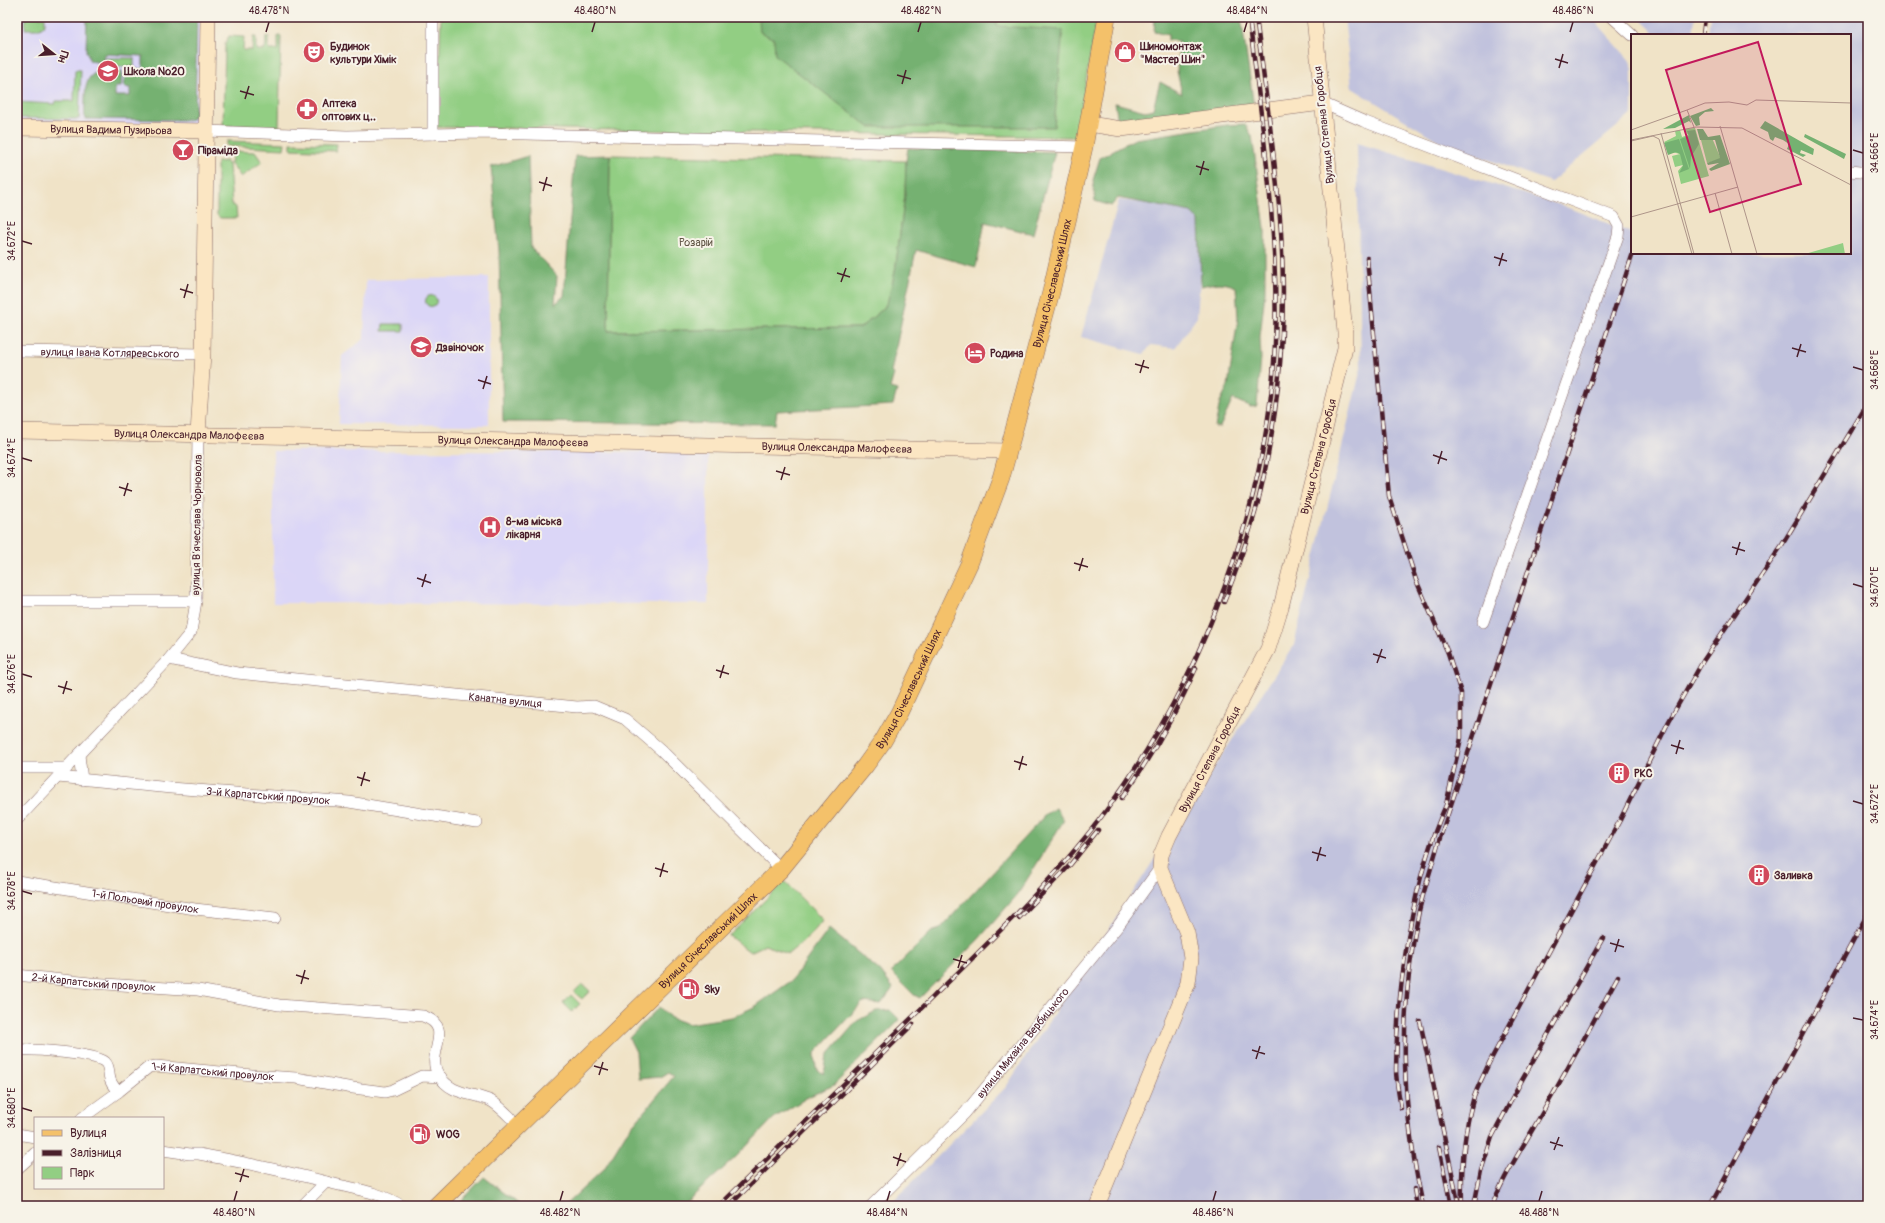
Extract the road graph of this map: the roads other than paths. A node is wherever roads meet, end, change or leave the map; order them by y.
1 (208, 17) edge
2 (433, 17) edge
3 (1107, 17) edge
4 (1314, 17) edge
5 (1612, 17) edge
6 (1631, 34) edge
7 (1322, 103) junction
8 (1089, 124) junction
9 (17, 128) edge
10 (206, 131) junction
11 (432, 134) junction
12 (1084, 147) junction
13 (1851, 171) edge
14 (1868, 173) edge
15 (17, 351) edge
16 (203, 354) junction
17 (17, 431) edge
18 (198, 434) junction
19 (1008, 451) junction
20 (17, 601) edge
21 (196, 601) junction
22 (1483, 622) dead end
23 (169, 659) junction
24 (79, 755) junction
25 (17, 768) edge
26 (67, 768) junction
27 (58, 777) junction
28 (82, 780) junction
29 (17, 820) edge
30 (477, 823) dead end
31 (1160, 868) junction
32 (781, 869) junction
33 (17, 882) edge
34 (275, 918) dead end
35 (17, 975) edge
36 (17, 1050) edge
37 (441, 1078) junction
38 (118, 1092) junction
39 (83, 1117) edge
40 (510, 1117) dead end
41 (17, 1134) edge
42 (34, 1137) edge
43 (164, 1150) edge
44 (34, 1154) edge
45 (17, 1169) edge
46 (326, 1182) junction
47 (302, 1206) edge
48 (402, 1206) edge
49 (436, 1206) edge
50 (871, 1206) edge
51 (1097, 1206) edge

1 - 10 street, вулиця Вʼячеслава Чорновола
2 - 11 street
3 - 8 main road, Вулиця Січеславський Шлях
4 - 7 street, Вулиця Степана Горобця
5 - 6 street
7 - 8 street
7 - 22 street
7 - 31 street, Вулиця Степана Горобця
8 - 12 main road, Вулиця Січеславський Шлях
9 - 10 street, Вулиця Вадима Пузирьова
10 - 11 street
10 - 16 street, вулиця Вʼячеслава Чорновола
11 - 12 street
12 - 19 main road, Вулиця Січеславський Шлях
13 - 14 street
15 - 16 street, вулиця Івана Котляревського
16 - 18 street, вулиця Вʼячеслава Чорновола
17 - 18 street, Вулиця Олександра Малофєєва
18 - 19 street, Вулиця Олександра Малофєєва
18 - 21 street, вулиця Вʼячеслава Чорновола
19 - 32 main road, Вулиця Січеславський Шлях
20 - 21 street
21 - 23 street, вулиця Вʼячеслава Чорновола
23 - 24 street, вулиця Вʼячеслава Чорновола
23 - 32 street, Канатна вулиця
24 - 26 street, вулиця Вʼячеслава Чорновола
24 - 28 street
25 - 26 street
26 - 27 street, вулиця Вʼячеслава Чорновола
27 - 28 street, 3-й Карпатський провулок
27 - 29 street, вулиця Вʼячеслава Чорновола
28 - 30 street, 3-й Карпатський провулок
31 - 50 street, вулиця Михайла Вербицького
31 - 51 street
32 - 49 main road, Вулиця Січеславський Шлях
33 - 34 street, 1-й Польовий провулок
35 - 37 street, 2-й Карпатський провулок
36 - 38 street
37 - 38 street, 1-й Карпатський провулок
37 - 40 street
38 - 39 street, 1-й Карпатський провулок
41 - 42 street
43 - 46 street
44 - 45 street
46 - 47 street
46 - 48 street

